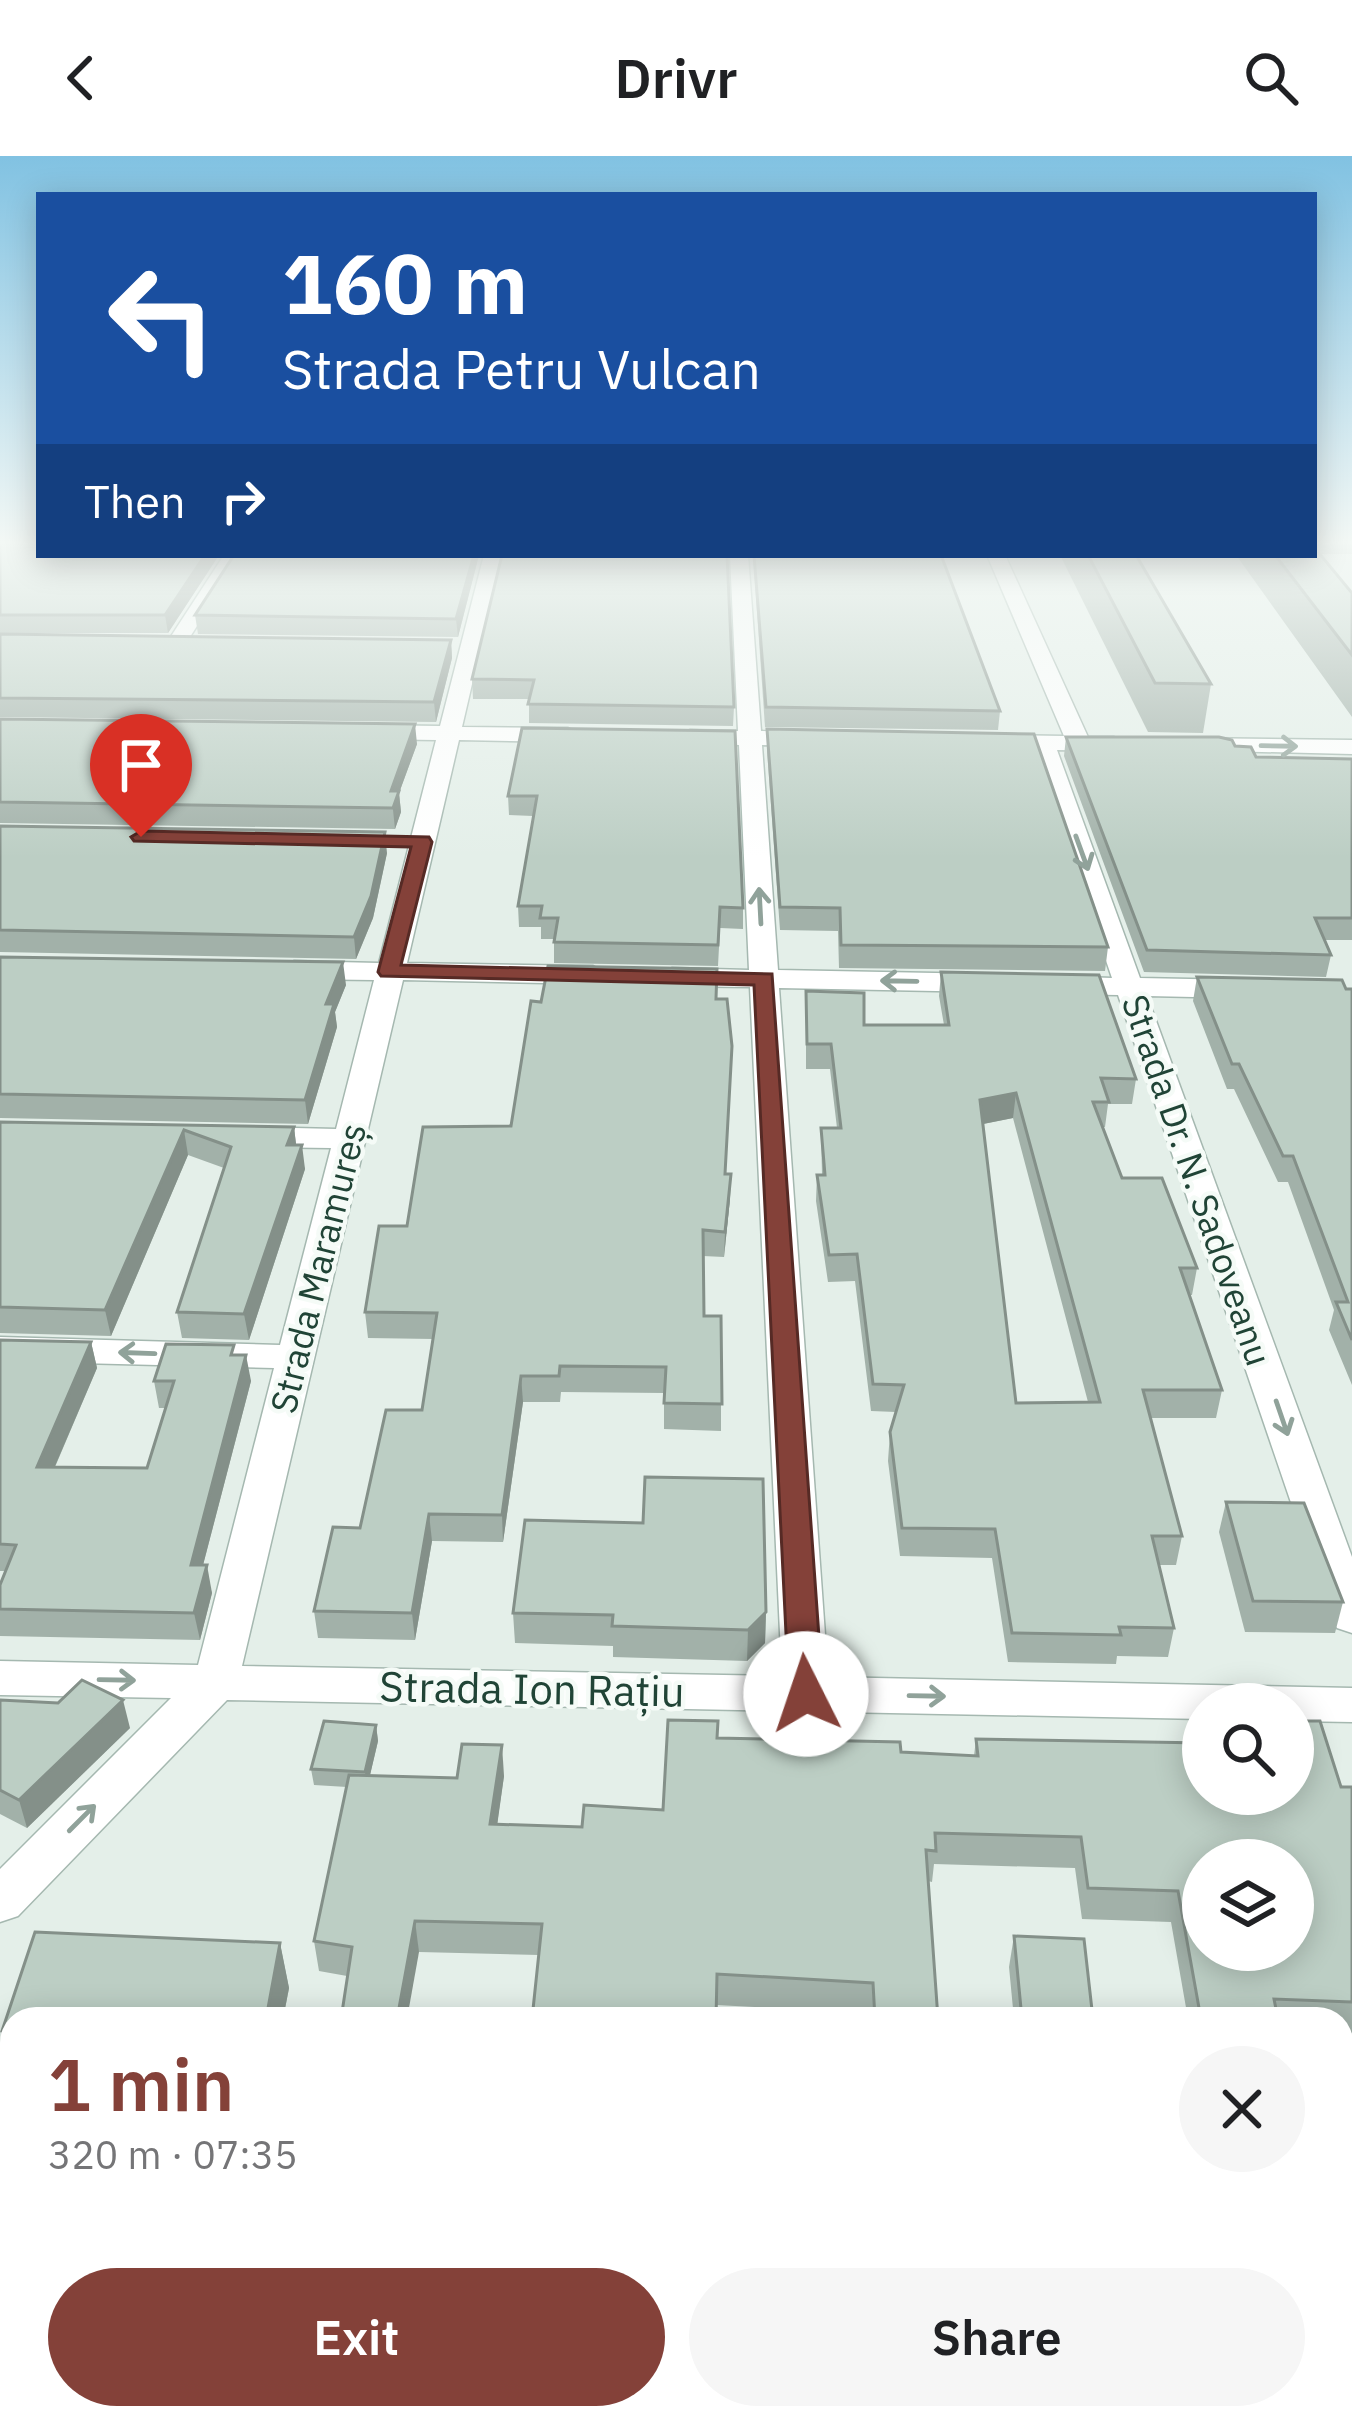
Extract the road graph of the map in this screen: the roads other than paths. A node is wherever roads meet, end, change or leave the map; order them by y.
1 (459, 646) edge
2 (744, 646) edge
3 (1036, 646) edge
4 (331, 731) edge
5 (448, 733) junction
6 (588, 735) edge
7 (657, 736) edge
8 (750, 738) junction
9 (840, 740) edge
10 (975, 742) edge
11 (1042, 742) junction
12 (1078, 743) junction
13 (1348, 753) edge
14 (275, 970) edge
15 (389, 972) junction
16 (764, 979) junction
17 (1129, 986) junction
18 (1263, 989) edge
19 (208, 1136) edge
20 (350, 1139) junction
21 (0, 1349) edge
22 (296, 1357) junction
23 (1352, 1617) edge
24 (0, 1678) edge
25 (216, 1682) junction
26 (806, 1694) junction
27 (1352, 1705) edge
28 (0, 1901) edge

1 - 5 street, Strada Maramureș
2 - 8 street
3 - 12 street
4 - 5 street
5 - 6 street
5 - 15 street, Strada Maramureș
7 - 8 street
8 - 9 street
16 -> 8 street
10 - 11 street
11 - 12 street
11 -> 17 street, Strada Dr. N. Sadoveanu
12 -> 13 street
14 - 15 street
15 - 16 street
15 - 20 street, Strada Maramureș
17 -> 16 street
16 - 26 street
17 - 18 street
17 -> 23 street, Strada Dr. N. Sadoveanu
19 - 20 street
20 - 22 street, Strada Maramureș
22 -> 21 street
22 - 25 street, Strada Maramureș
24 -> 25 street, Strada Ion Rațiu
25 - 26 street, Strada Ion Rațiu
28 -> 25 street
26 -> 27 street, Strada Ion Rațiu

